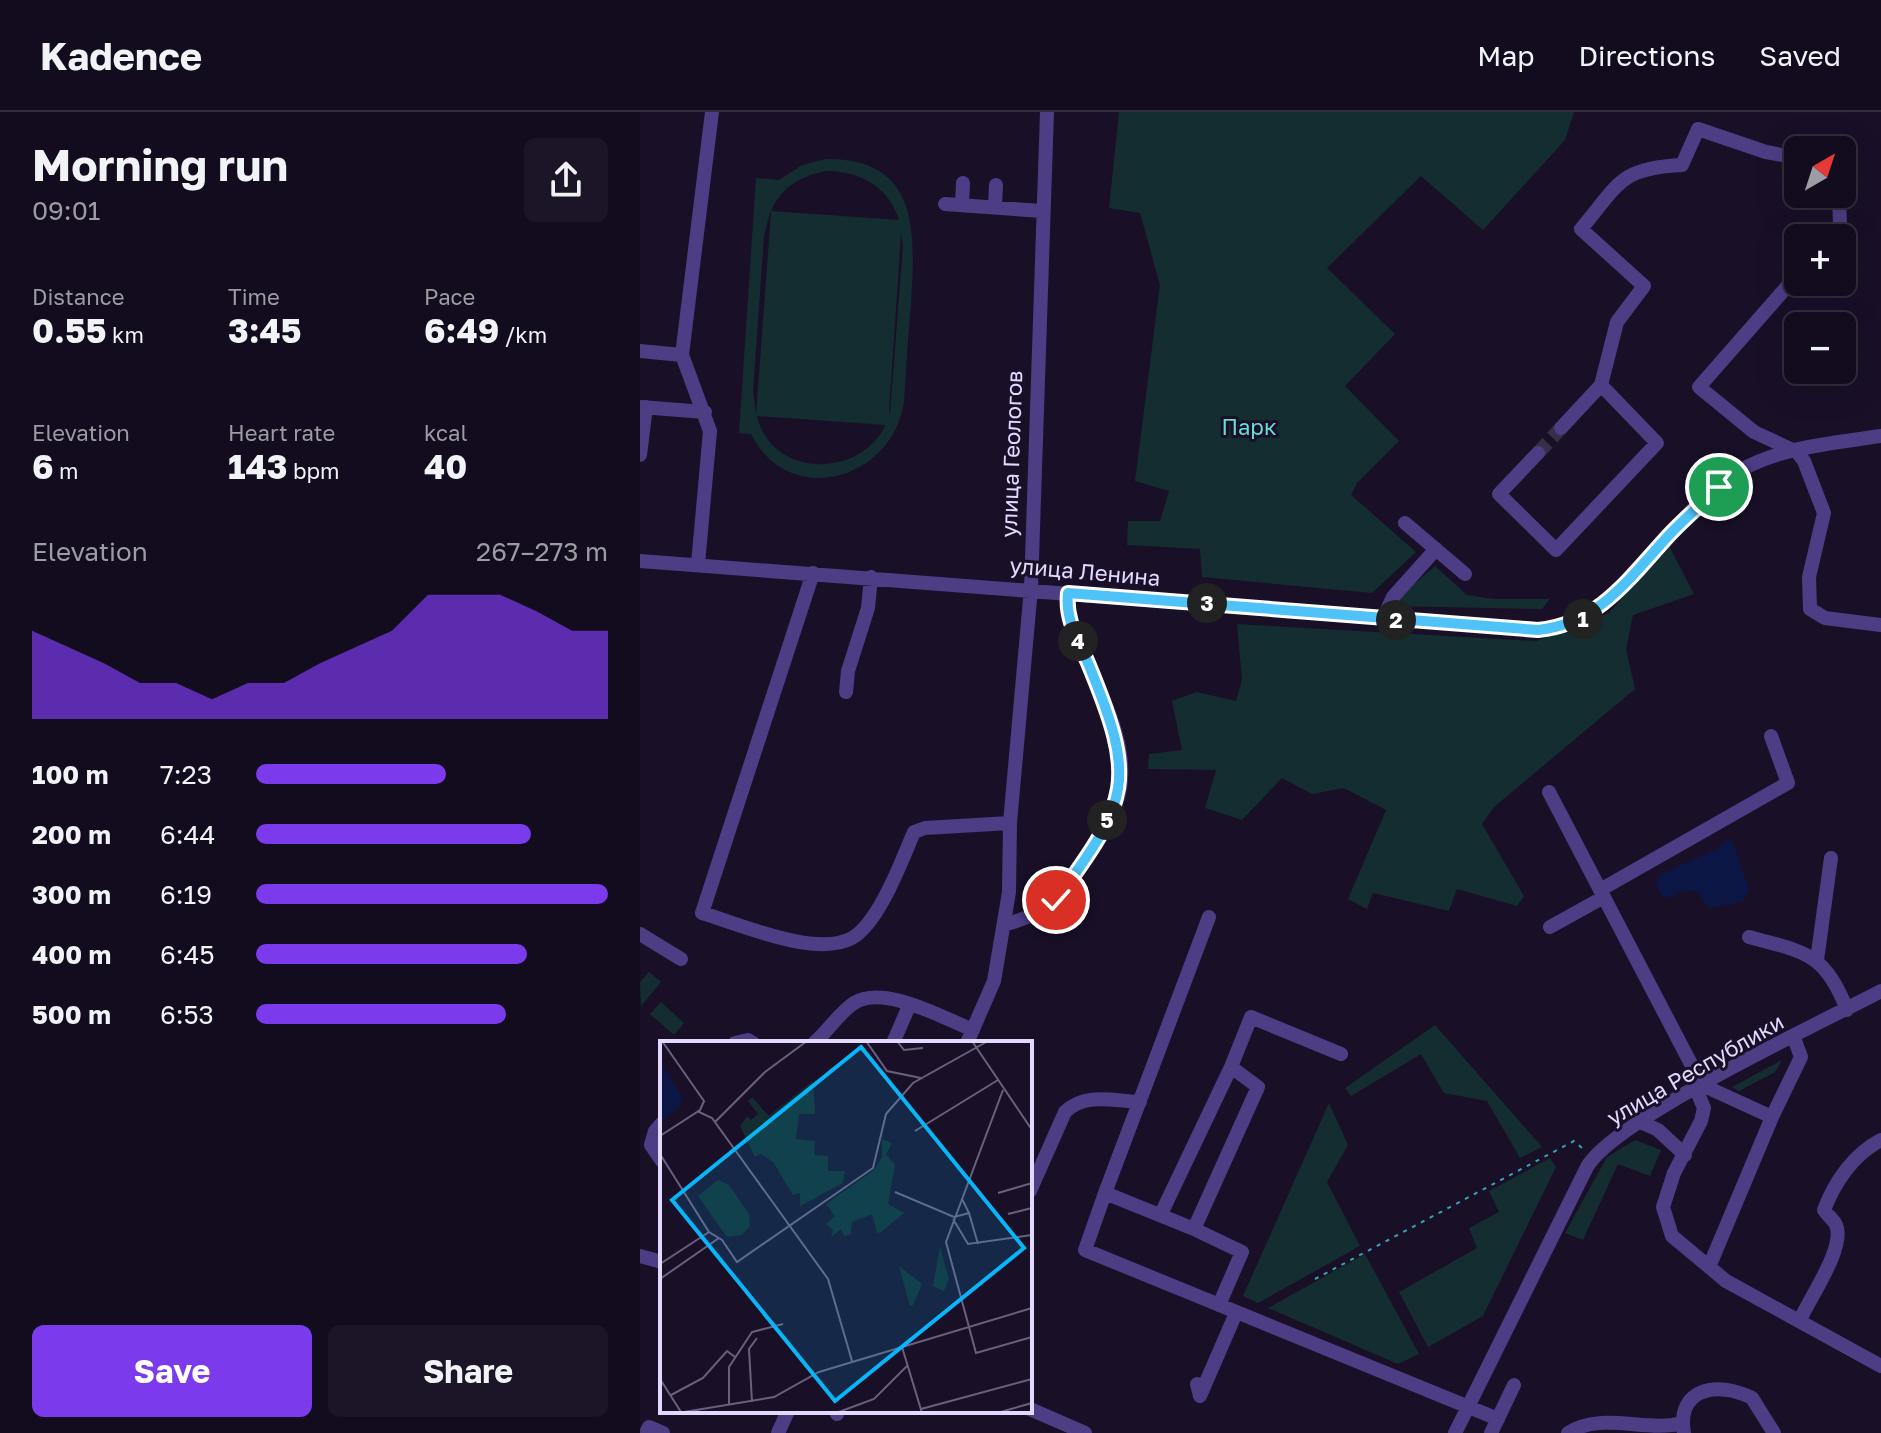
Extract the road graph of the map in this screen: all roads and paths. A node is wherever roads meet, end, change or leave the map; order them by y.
1 (712, 112) edge
2 (1047, 112) edge
3 (1784, 154) edge
4 (963, 183) dead end
5 (996, 185) dead end
6 (945, 204) dead end
7 (962, 204) junction
8 (995, 206) junction
9 (1041, 211) junction
10 (1784, 290) edge
11 (640, 351) edge
12 (682, 355) junction
13 (1601, 385) junction
14 (643, 407) edge
15 (705, 412) junction
16 (1561, 428) tunnel mouth
17 (1881, 436) edge
18 (1797, 452) junction
19 (1538, 453) tunnel mouth
20 (640, 455) edge
21 (1405, 523) dead end
22 (1436, 549) junction
23 (640, 561) edge
24 (698, 564) junction
25 (813, 573) junction
26 (1465, 574) dead end
27 (871, 577) junction
28 (1031, 588) junction
29 (1068, 593) junction
30 (1383, 619) junction
31 (1881, 625) edge
32 (846, 692) dead end
33 (1771, 736) dead end
34 (1549, 792) dead end
35 (1010, 823) junction
36 (1831, 858) dead end
37 (1602, 893) junction
38 (1209, 917) dead end
39 (1006, 924) junction
40 (1550, 927) dead end
41 (640, 934) edge
42 (1749, 937) dead end
43 (681, 959) dead end
44 (1817, 960) junction
45 (1881, 991) edge
46 (909, 1006) junction
47 (1847, 1010) junction
48 (970, 1037) edge
49 (1794, 1038) junction
50 (816, 1041) edge
51 (894, 1041) edge
52 (1341, 1054) dead end
53 (1231, 1067) junction
54 (1699, 1087) junction
55 (1140, 1102) junction
56 (1772, 1117) junction
57 (1641, 1122) junction
58 (660, 1125) edge
59 (1881, 1140) edge
60 (1685, 1155) junction
61 (1593, 1157) junction
62 (660, 1158) edge
63 (1032, 1186) edge
64 (1105, 1193) junction
65 (1161, 1214) junction
66 (1194, 1229) junction
67 (640, 1256) edge
68 (660, 1261) edge
69 (1709, 1267) junction
70 (1315, 1279) dead end
71 (1219, 1305) junction
72 (1236, 1313) junction
73 (1800, 1320) junction
74 (1881, 1366) edge
75 (1197, 1384) dead end
76 (1514, 1385) dead end
77 (1468, 1405) junction
78 (1032, 1410) edge
79 (787, 1413) edge
80 (1498, 1419) junction
81 (1683, 1428) edge
82 (1081, 1432) edge
83 (646, 1433) edge
84 (663, 1433) edge
85 (778, 1433) edge
86 (1455, 1433) edge
87 (1491, 1433) edge
88 (1568, 1433) edge
89 (1774, 1433) edge

1 - 12 street
2 - 9 street, улица Геологов
3 - 13 street
4 - 7 street
5 - 8 street
6 - 7 street
7 - 8 street
8 - 9 street
9 - 28 street, улица Геологов
10 - 18 street
11 - 12 street
12 - 15 street
13 - 16 street
13 - 19 street
14 - 15 street
14 - 20 street
15 - 24 street
17 - 18 street, улица Ленина
18 - 30 street, улица Ленина
18 - 31 street
21 - 22 street
22 - 26 street
22 - 30 street
23 - 24 street, улица Ленина
24 - 25 street, улица Ленина
25 - 27 street, улица Ленина
25 - 35 street
27 - 28 street, улица Ленина
27 - 32 street
28 - 29 street, улица Ленина
28 - 35 street, улица Геологов
29 - 30 street, улица Ленина
29 - 39 street
33 - 37 street
34 - 37 street
35 - 39 street, улица Геологов
36 - 44 street
37 - 40 street
37 - 54 street
38 - 55 street
39 - 48 street, улица Геологов
41 - 43 street
42 - 44 street
44 - 47 street
45 - 47 street, улица Республики
46 - 48 street, улица Геологов
46 - 50 street, улица Геологов
46 - 51 street
47 - 49 street, улица Республики
49 - 54 street, улица Республики
49 - 56 street
52 - 53 street
53 - 65 street
53 - 66 street
54 - 56 street
54 - 57 street, улица Республики
54 - 60 street
55 - 63 street
55 - 64 street
56 - 69 street
57 - 60 street
57 - 61 street, улица Республики
58 - 62 street
59 - 73 street
60 - 69 street
61 - 70 path
61 - 77 street, улица Республики
64 - 65 street
64 - 71 street
65 - 66 street
66 - 71 street
67 - 68 street
69 - 73 street
71 - 72 street
72 - 75 street
72 - 77 street
73 - 74 street
76 - 80 street
77 - 80 street
77 - 86 street, улица Республики
78 - 82 street
79 - 85 street
80 - 87 street
81 - 88 street
81 - 89 street
83 - 84 street

